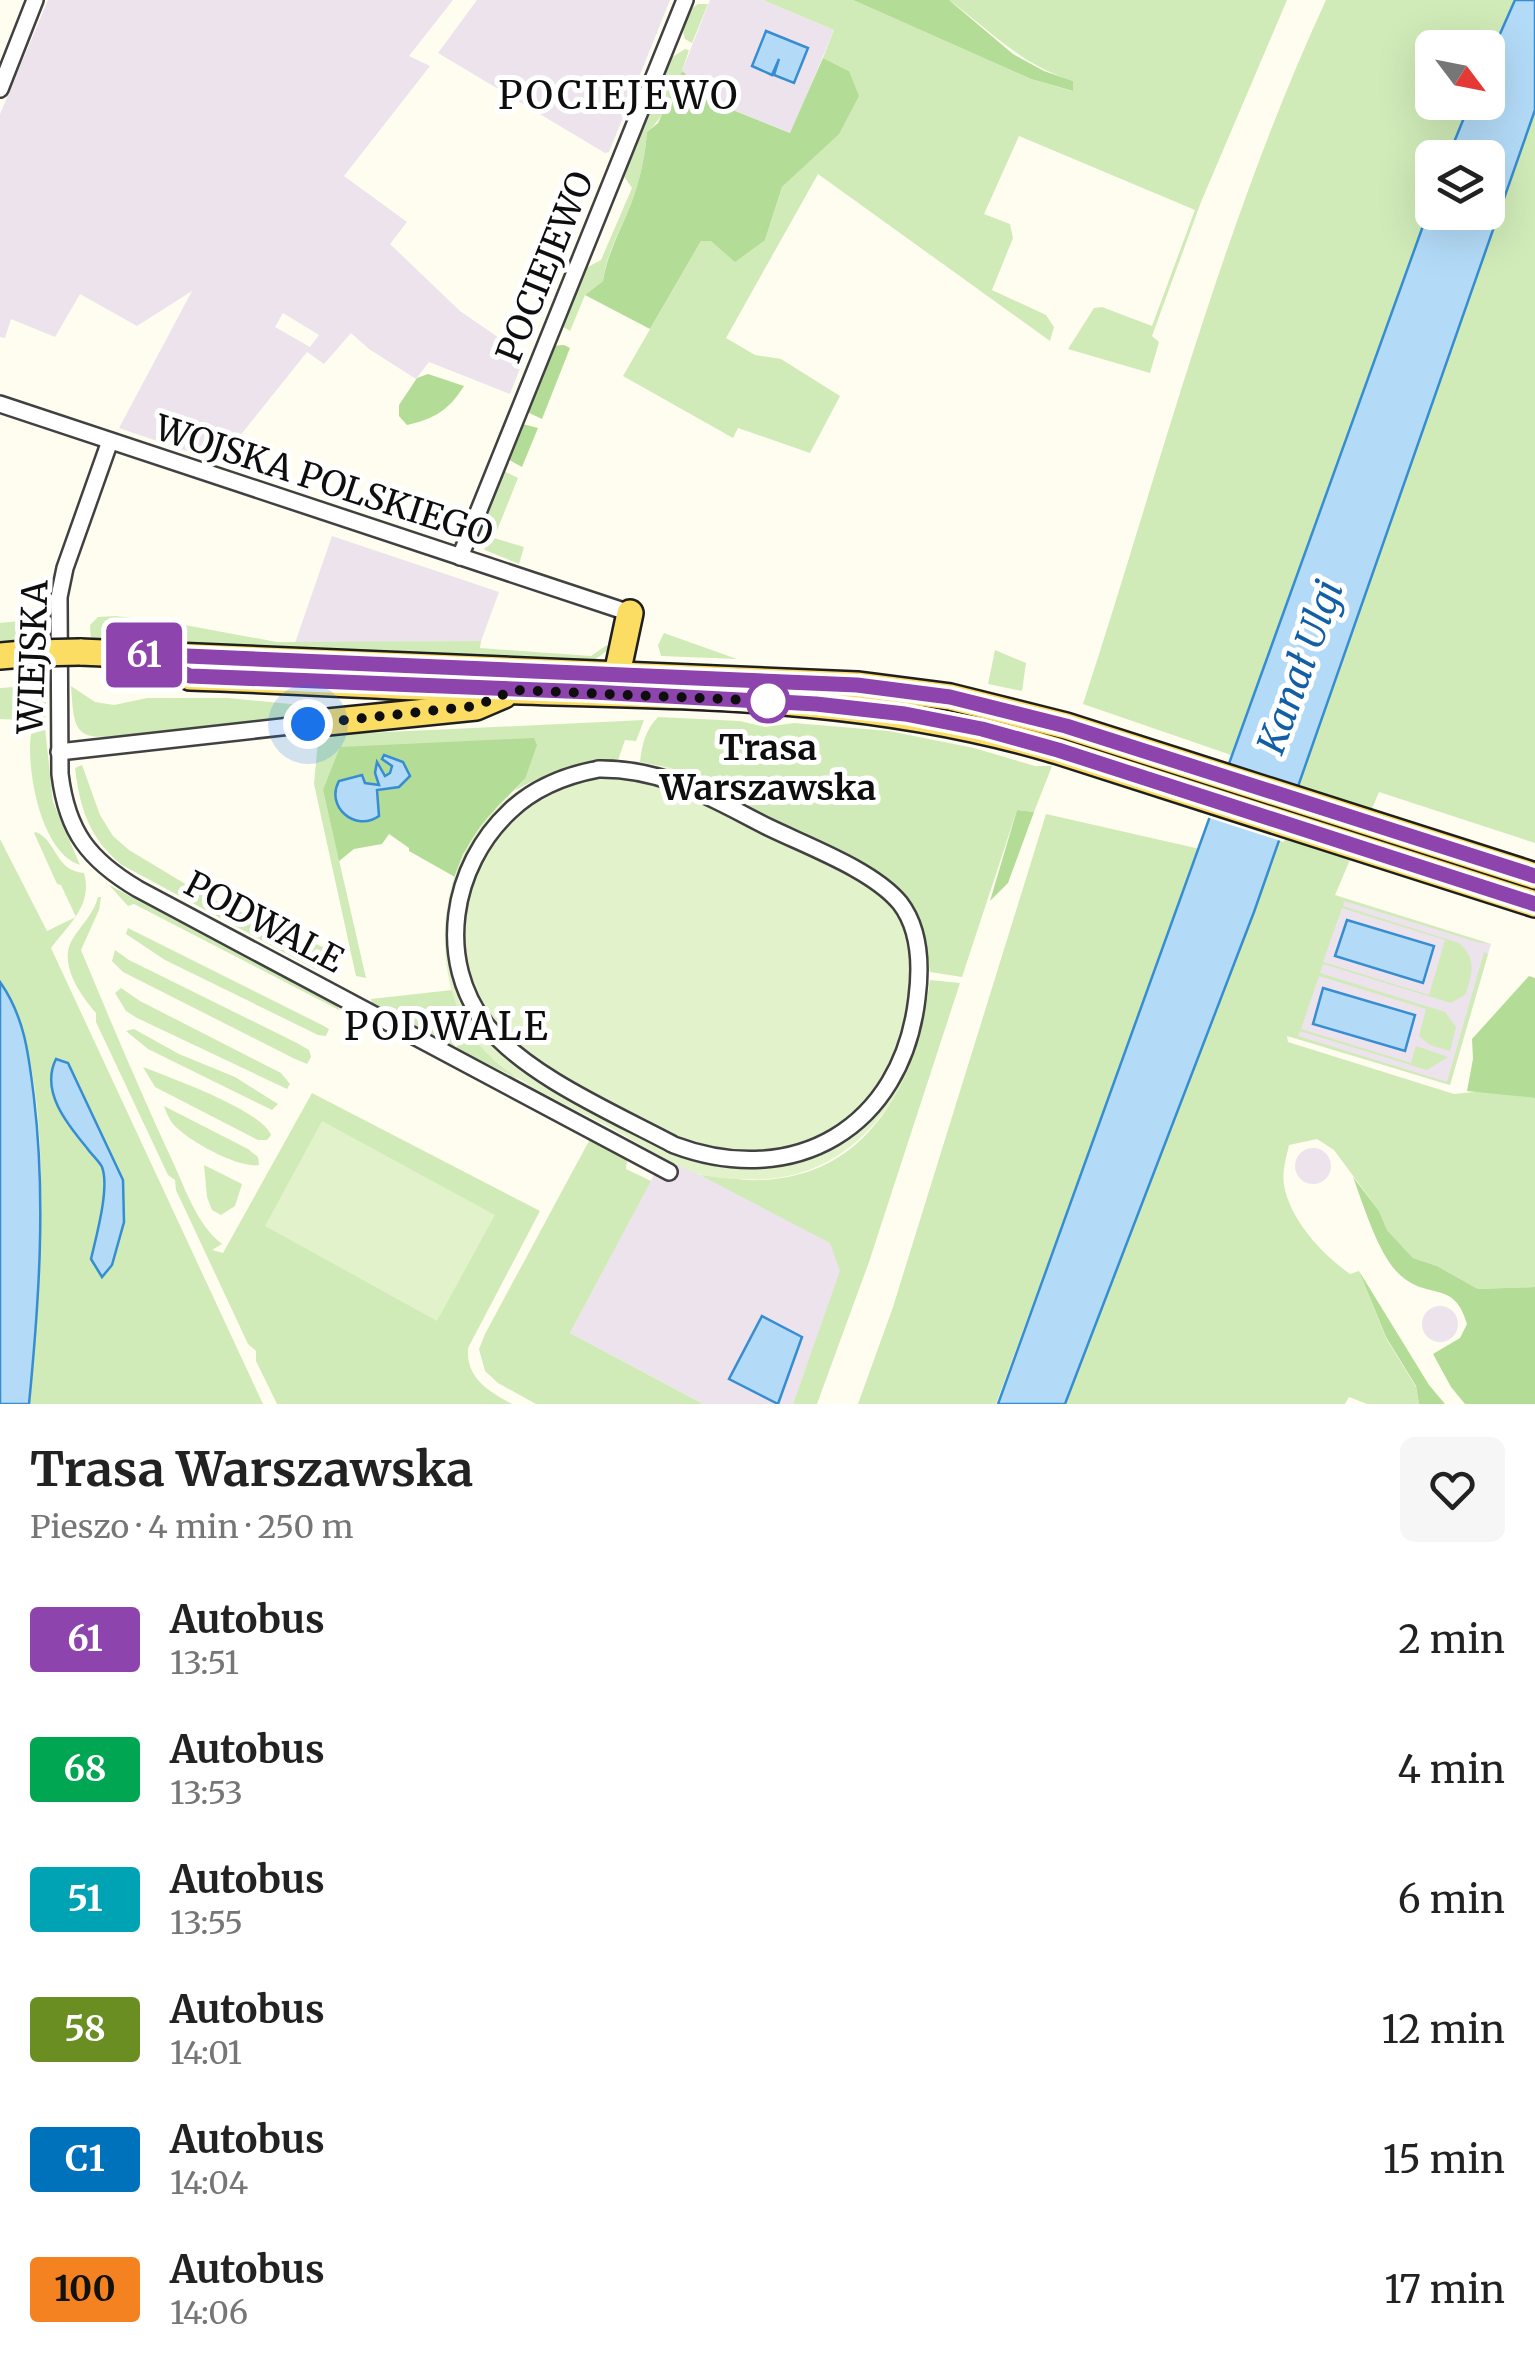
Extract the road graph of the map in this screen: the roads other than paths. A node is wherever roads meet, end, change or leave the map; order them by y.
1 (35, 0) edge
2 (686, 0) edge
3 (0, 89) edge
4 (0, 404) edge
5 (110, 442) junction
6 (460, 557) junction
7 (630, 612) joint
8 (141, 654) junction
9 (0, 656) edge
10 (617, 674) junction
11 (514, 690) junction
12 (592, 692) junction
13 (308, 724) joint
14 (59, 752) junction
15 (1115, 755) junction
16 (598, 769) joint
17 (1399, 846) junction
18 (1535, 876) edge
19 (1535, 904) edge
20 (670, 1172) dead end

1 - 3 street
2 - 6 street, POCIEJEWO
4 - 5 street, WOJSKA POLSKIEGO
5 - 6 street, WOJSKA POLSKIEGO
5 - 14 street, WIEJSKA
6 - 7 street, WOJSKA POLSKIEGO
7 - 10 main road
8 - 9 main road, bridge
8 - 10 main road
8 - 11 main road
10 - 12 main road
10 - 15 main road
11 - 12 main road
11 - 13 main road
12 - 15 main road
13 - 14 street, WIEJSKA
14 - 20 street, PODWALE
15 - 17 main road
16 - 16 street
17 - 18 main road
17 - 19 main road

